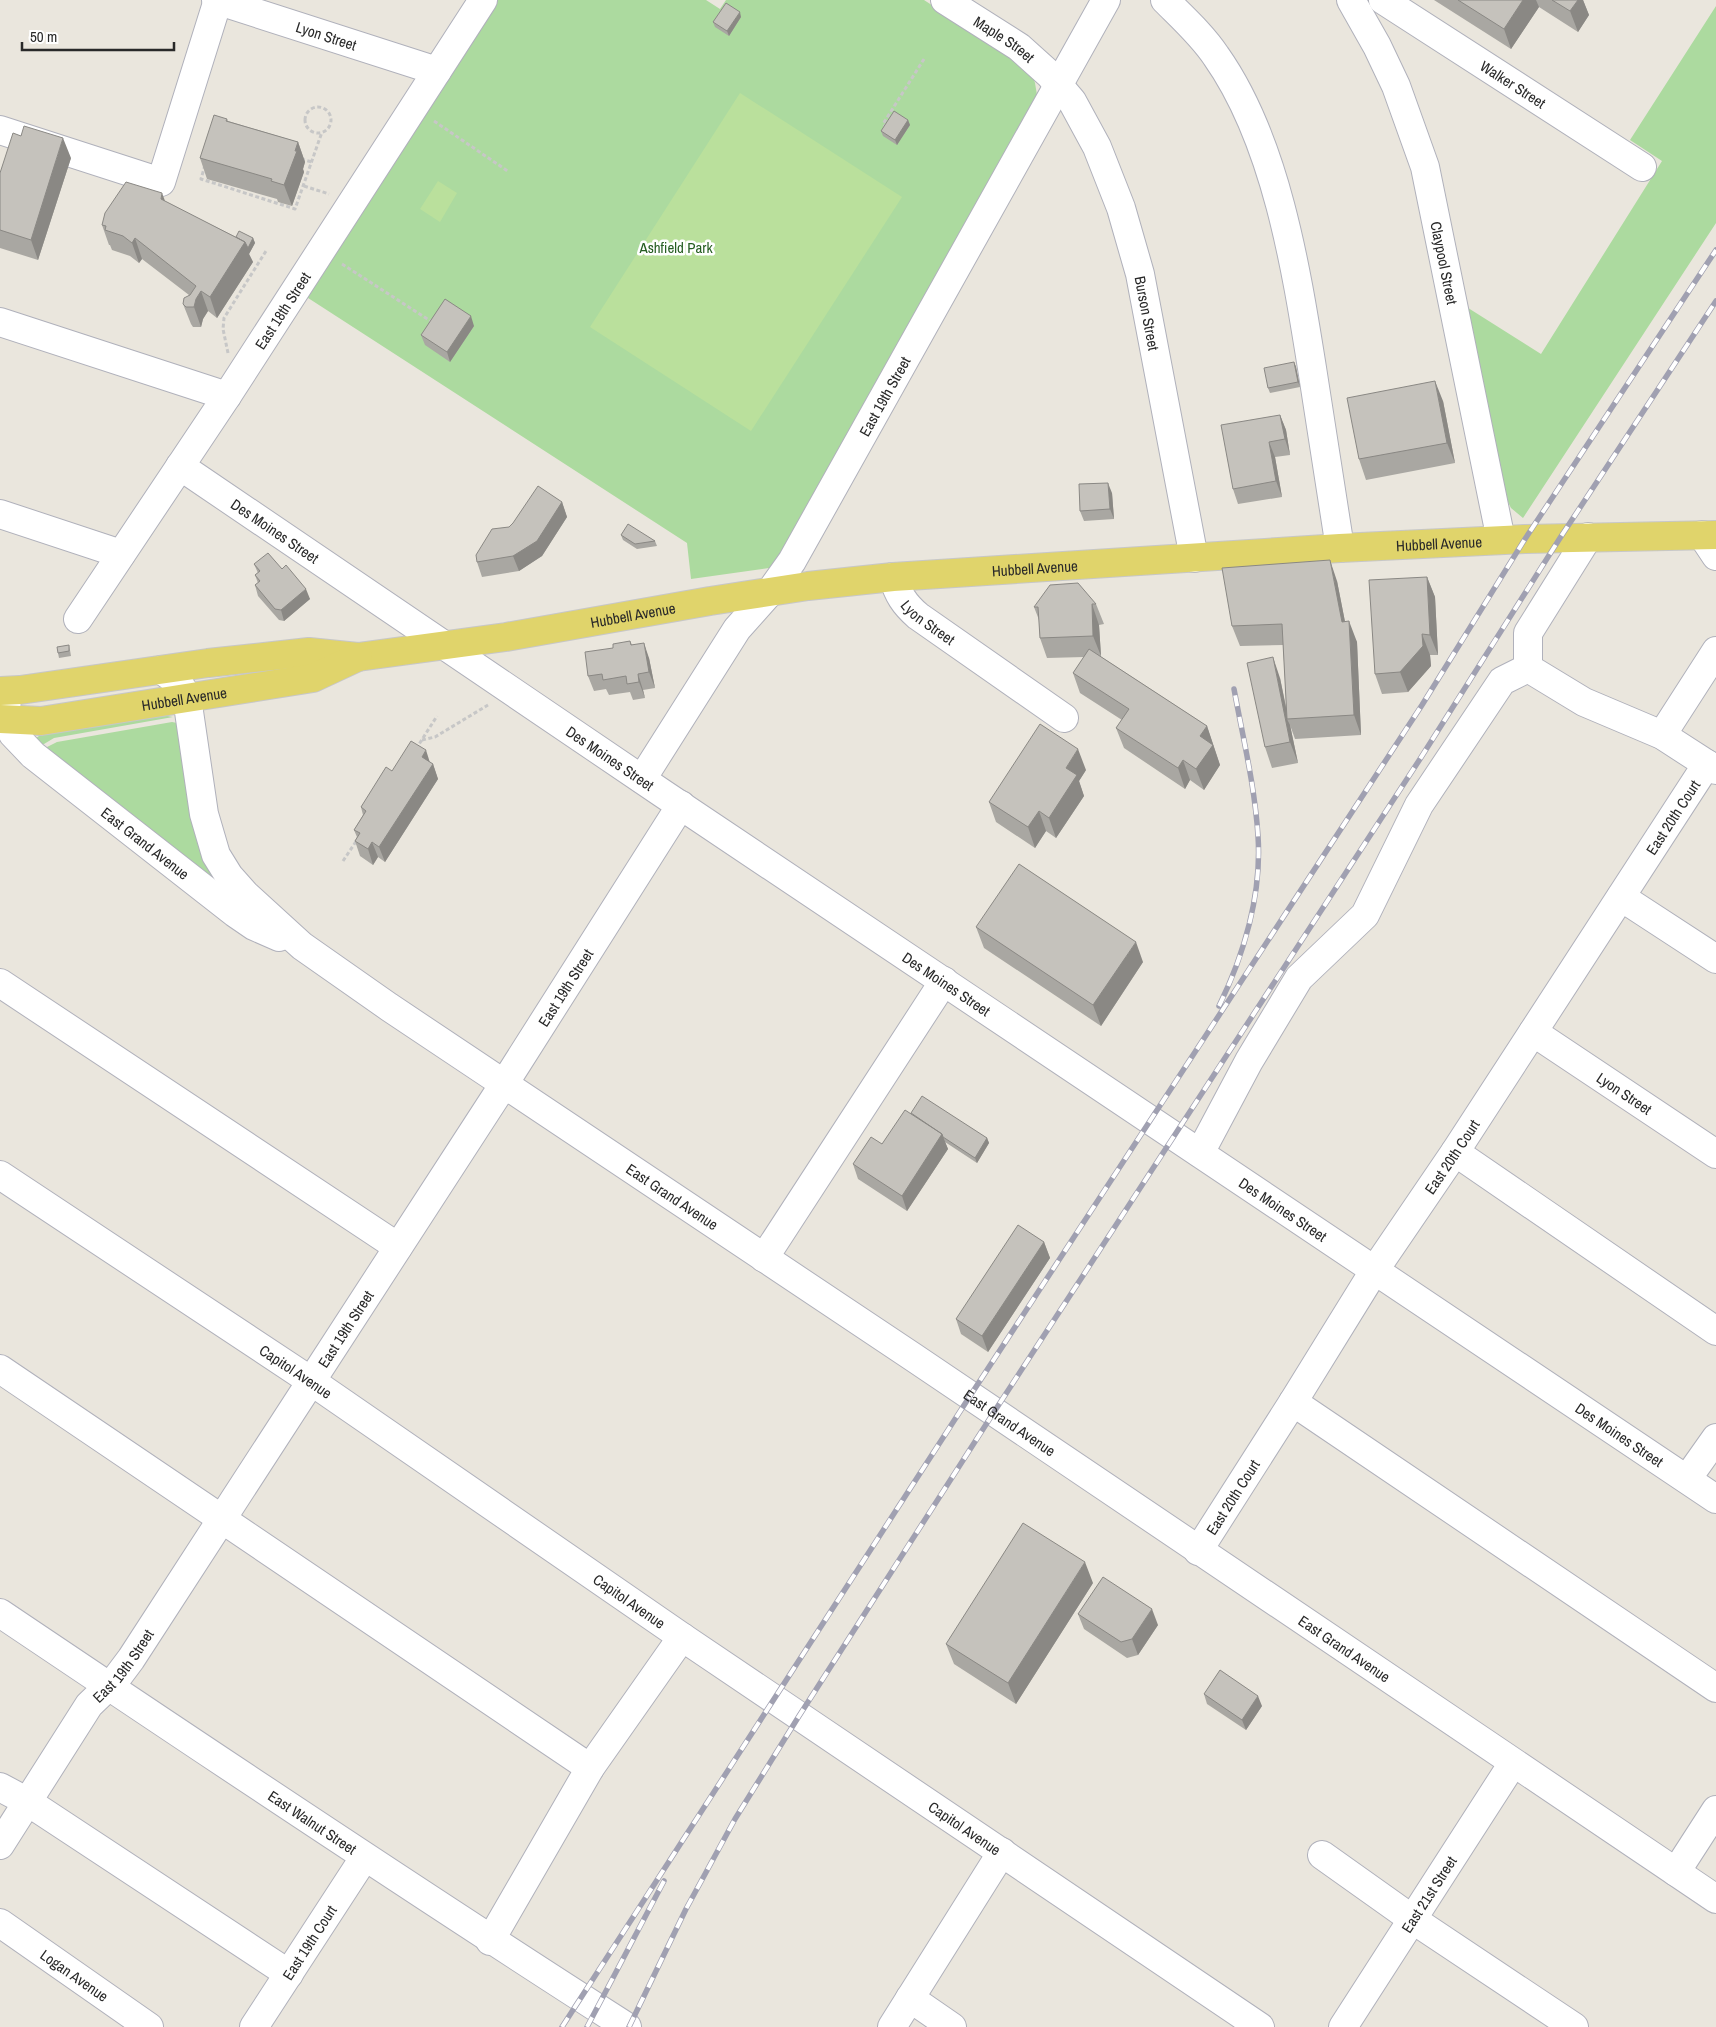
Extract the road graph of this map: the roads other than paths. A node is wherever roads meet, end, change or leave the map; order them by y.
1 (217, 0) edge
2 (483, 0) edge
3 (945, 0) edge
4 (1106, 0) edge
5 (1165, 0) edge
6 (1351, 0) edge
7 (1383, 0) edge
8 (437, 71) junction
9 (1058, 84) junction
10 (0, 130) edge
11 (1642, 167) dead end
12 (0, 322) edge
13 (226, 396) junction
14 (180, 466) junction
15 (0, 514) edge
16 (1588, 537) junction
17 (1501, 540) junction
18 (1711, 542) edge
19 (1340, 548) junction
20 (121, 554) junction
21 (1194, 558) junction
22 (893, 577) junction
23 (770, 592) junction
24 (78, 619) dead end
25 (442, 645) junction
26 (1716, 651) edge
27 (358, 657) junction
28 (1528, 668) junction
29 (161, 670) junction
30 (4, 691) edge
31 (187, 698) junction
32 (1064, 718) dead end
33 (2, 723) edge
34 (1662, 735) junction
35 (1711, 767) edge
36 (642, 779) junction
37 (680, 805) junction
38 (1621, 896) junction
39 (302, 946) junction
40 (1716, 959) edge
41 (944, 981) junction
42 (0, 983) edge
43 (1533, 1032) junction
44 (504, 1084) junction
45 (1456, 1152) junction
46 (1200, 1154) junction
47 (1716, 1154) edge
48 (0, 1175) edge
49 (398, 1246) junction
50 (764, 1258) junction
51 (1374, 1270) junction
52 (1716, 1330) edge
53 (0, 1369) edge
54 (310, 1381) junction
55 (1293, 1402) junction
56 (1716, 1438) edge
57 (1687, 1479) junction
58 (1716, 1499) edge
59 (222, 1518) junction
60 (1198, 1551) junction
61 (0, 1613) edge
62 (682, 1637) junction
63 (109, 1686) junction
64 (1716, 1688) edge
65 (1513, 1762) junction
66 (590, 1768) junction
67 (0, 1787) edge
68 (28, 1802) junction
69 (1716, 1810) edge
70 (0, 1845) edge
71 (1002, 1852) junction
72 (1322, 1855) dead end
73 (364, 1858) junction
74 (1676, 1872) junction
75 (1716, 1899) edge
76 (1412, 1919) junction
77 (0, 1923) edge
78 (490, 1941) junction
79 (289, 1974) junction
80 (910, 1998) junction
81 (149, 2027) edge
82 (254, 2027) edge
83 (627, 2027) edge
84 (892, 2027) edge
85 (952, 2027) edge
86 (1260, 2027) edge
87 (1343, 2027) edge
88 (1574, 2027) edge

1 - 8 street, Lyon Street
1 - 10 street
2 - 8 street, East 18th Street
3 - 9 street, Maple Street
4 - 9 street, East 19th Street
5 - 19 street
6 - 17 street, Claypool Street
7 - 11 street, Walker Street
8 - 13 street, East 18th Street
9 - 21 street, Burson Street
9 - 23 street, East 19th Street
12 - 13 street
13 - 14 street, East 18th Street
14 - 20 street, East 18th Street
14 - 25 street, Des Moines Street
15 - 20 street
16 - 17 main road, Hubbell Avenue
16 - 18 main road, Hubbell Avenue
16 - 28 street
17 - 19 main road, Hubbell Avenue
19 - 21 main road, Hubbell Avenue
20 - 24 street, East 18th Street
21 - 22 main road, Hubbell Avenue
22 - 23 main road, Hubbell Avenue
22 - 32 street, Lyon Street
23 - 25 main road, Hubbell Avenue
23 - 36 street, East 19th Street
25 - 27 main road, Hubbell Avenue
25 - 36 street, Des Moines Street
26 - 34 street
27 - 29 main road, Hubbell Avenue
27 - 31 main road, Hubbell Avenue
28 - 34 street
28 - 46 street
29 - 30 main road, Hubbell Avenue
29 - 31 street, East Grand Avenue
30 - 33 street
31 - 33 main road, Hubbell Avenue
31 - 39 street, East Grand Avenue
33 - 39 street, East Grand Avenue
34 - 35 street
35 - 38 street, East 20th Court
36 - 37 street, Des Moines Street
37 - 41 street, Des Moines Street
37 - 44 street, East 19th Street
38 - 40 street
38 - 43 street, East 20th Court
39 - 44 street, East Grand Avenue
41 - 46 street, Des Moines Street
41 - 50 street
42 - 49 street
43 - 45 street, East 20th Court
43 - 47 street, Lyon Street
44 - 49 street, East 19th Street
44 - 50 street, East Grand Avenue
45 - 51 street, East 20th Court
45 - 52 street
46 - 51 street, Des Moines Street
48 - 54 street, Capitol Avenue
49 - 54 street, East 19th Street
50 - 60 street, East Grand Avenue
51 - 55 street, East 20th Court
51 - 57 street, Des Moines Street
53 - 59 street
54 - 59 street, East 19th Street
54 - 62 street, Capitol Avenue
55 - 60 street, East 20th Court
55 - 64 street
56 - 57 street
57 - 58 street, Des Moines Street
59 - 63 street, East 19th Street
59 - 66 street
60 - 65 street, East Grand Avenue
61 - 63 street, East Walnut Street
62 - 66 street
62 - 71 street, Capitol Avenue
63 - 68 street, East 19th Street
63 - 73 street, East Walnut Street
65 - 74 street, East Grand Avenue
65 - 76 street, East 21st Street
66 - 78 street
67 - 68 street
68 - 70 street, East 19th Street
68 - 79 street
69 - 74 street
71 - 80 street
71 - 86 street, Capitol Avenue
72 - 76 street
73 - 78 street, East Walnut Street
73 - 79 street, East 19th Court
74 - 75 street, East Grand Avenue
76 - 87 street, East 21st Street
76 - 88 street
77 - 81 street, Logan Avenue
78 - 83 street, East Walnut Street
79 - 82 street, East 19th Court
80 - 84 street
80 - 85 street

